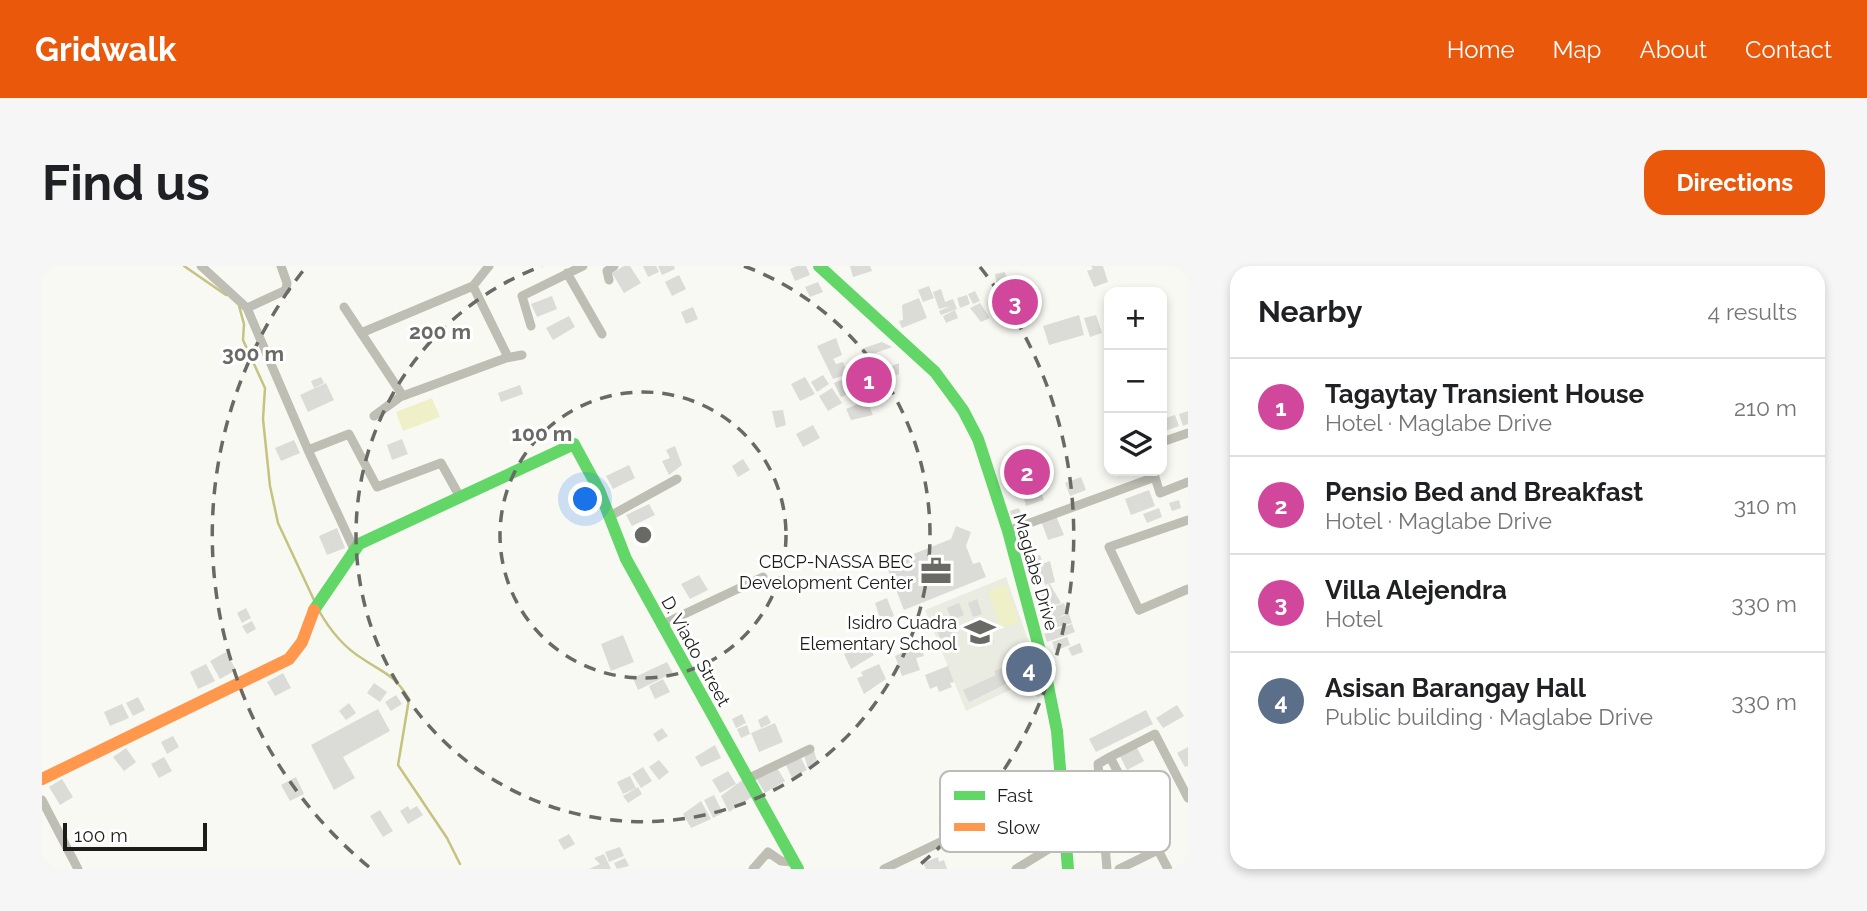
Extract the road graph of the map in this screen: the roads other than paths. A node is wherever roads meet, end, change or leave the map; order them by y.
1 (201, 266) edge
2 (281, 266) edge
3 (489, 266) edge
4 (583, 266) edge
5 (614, 266) edge
6 (819, 266) edge
7 (567, 273) junction
8 (609, 280) dead end
9 (473, 286) junction
10 (344, 307) dead end
11 (247, 308) junction
12 (531, 326) dead end
13 (361, 333) junction
14 (602, 334) dead end
15 (522, 355) dead end
16 (508, 357) junction
17 (403, 396) junction
18 (374, 416) dead end
19 (1188, 433) edge
20 (1167, 440) edge
21 (308, 450) junction
22 (1149, 476) edge
23 (1155, 476) edge
24 (677, 480) dead end
25 (1188, 482) edge
26 (460, 497) junction
27 (610, 516) junction
28 (1188, 520) edge
29 (1008, 531) junction
30 (354, 549) junction
31 (763, 577) dead end
32 (1188, 589) edge
33 (661, 625) junction
34 (810, 749) dead end
35 (1110, 757) junction
36 (1061, 771) edge
37 (1099, 771) edge
38 (1117, 771) edge
39 (42, 779) edge
40 (747, 779) junction
41 (1188, 798) edge
42 (42, 800) edge
43 (940, 842) edge
44 (1044, 852) edge
45 (1154, 852) edge
46 (1159, 852) edge
47 (796, 866) edge
48 (78, 869) edge
49 (753, 869) edge
50 (884, 869) edge
51 (1016, 869) edge
52 (1119, 869) edge
53 (1168, 869) edge

1 - 11 street
2 - 11 street
3 - 9 street
4 - 7 street
5 - 8 street
6 - 29 street, Maglabe Drive
7 - 12 street
7 - 14 street
9 - 13 street
9 - 16 street
10 - 13 street
11 - 21 street
13 - 17 street
15 - 16 street
16 - 17 street
17 - 18 street
19 - 20 street
21 - 26 street
21 - 30 street
22 - 29 street
23 - 25 street
24 - 27 street
26 - 27 street, D. Viado Street
26 - 30 street
27 - 33 street, D. Viado Street
28 - 32 street
29 - 36 street, Maglabe Drive
30 - 39 street
31 - 33 street
33 - 40 street, D. Viado Street
34 - 40 street
35 - 37 street
35 - 38 street
35 - 41 street
40 - 47 street, D. Viado Street
42 - 48 street
43 - 50 street
44 - 51 street
45 - 52 street
46 - 53 street
47 - 49 street

